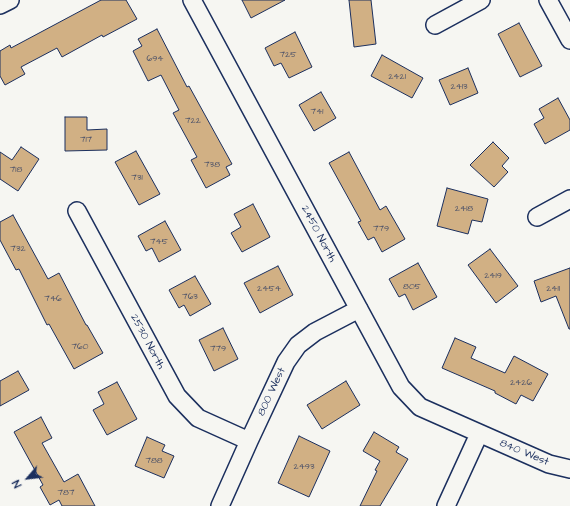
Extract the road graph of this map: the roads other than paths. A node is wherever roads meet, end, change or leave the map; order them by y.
1 (10, 0) edge
2 (192, 0) edge
3 (481, 0) edge
4 (548, 0) edge
5 (0, 5) edge
6 (435, 25) dead end
7 (570, 40) edge
8 (570, 200) edge
9 (77, 211) dead end
10 (537, 217) dead end
11 (359, 309) junction
12 (479, 434) junction
13 (249, 441) junction
14 (570, 469) edge
15 (220, 506) edge
16 (446, 506) edge

1 - 5 street
2 - 11 street, 2450 North
3 - 6 street
4 - 7 street
8 - 10 street
9 - 13 street, 2530 North
11 - 12 street, 2450 North
11 - 13 street, 800 West
12 - 14 street, 840 West
12 - 16 street
13 - 15 street, 800 West

